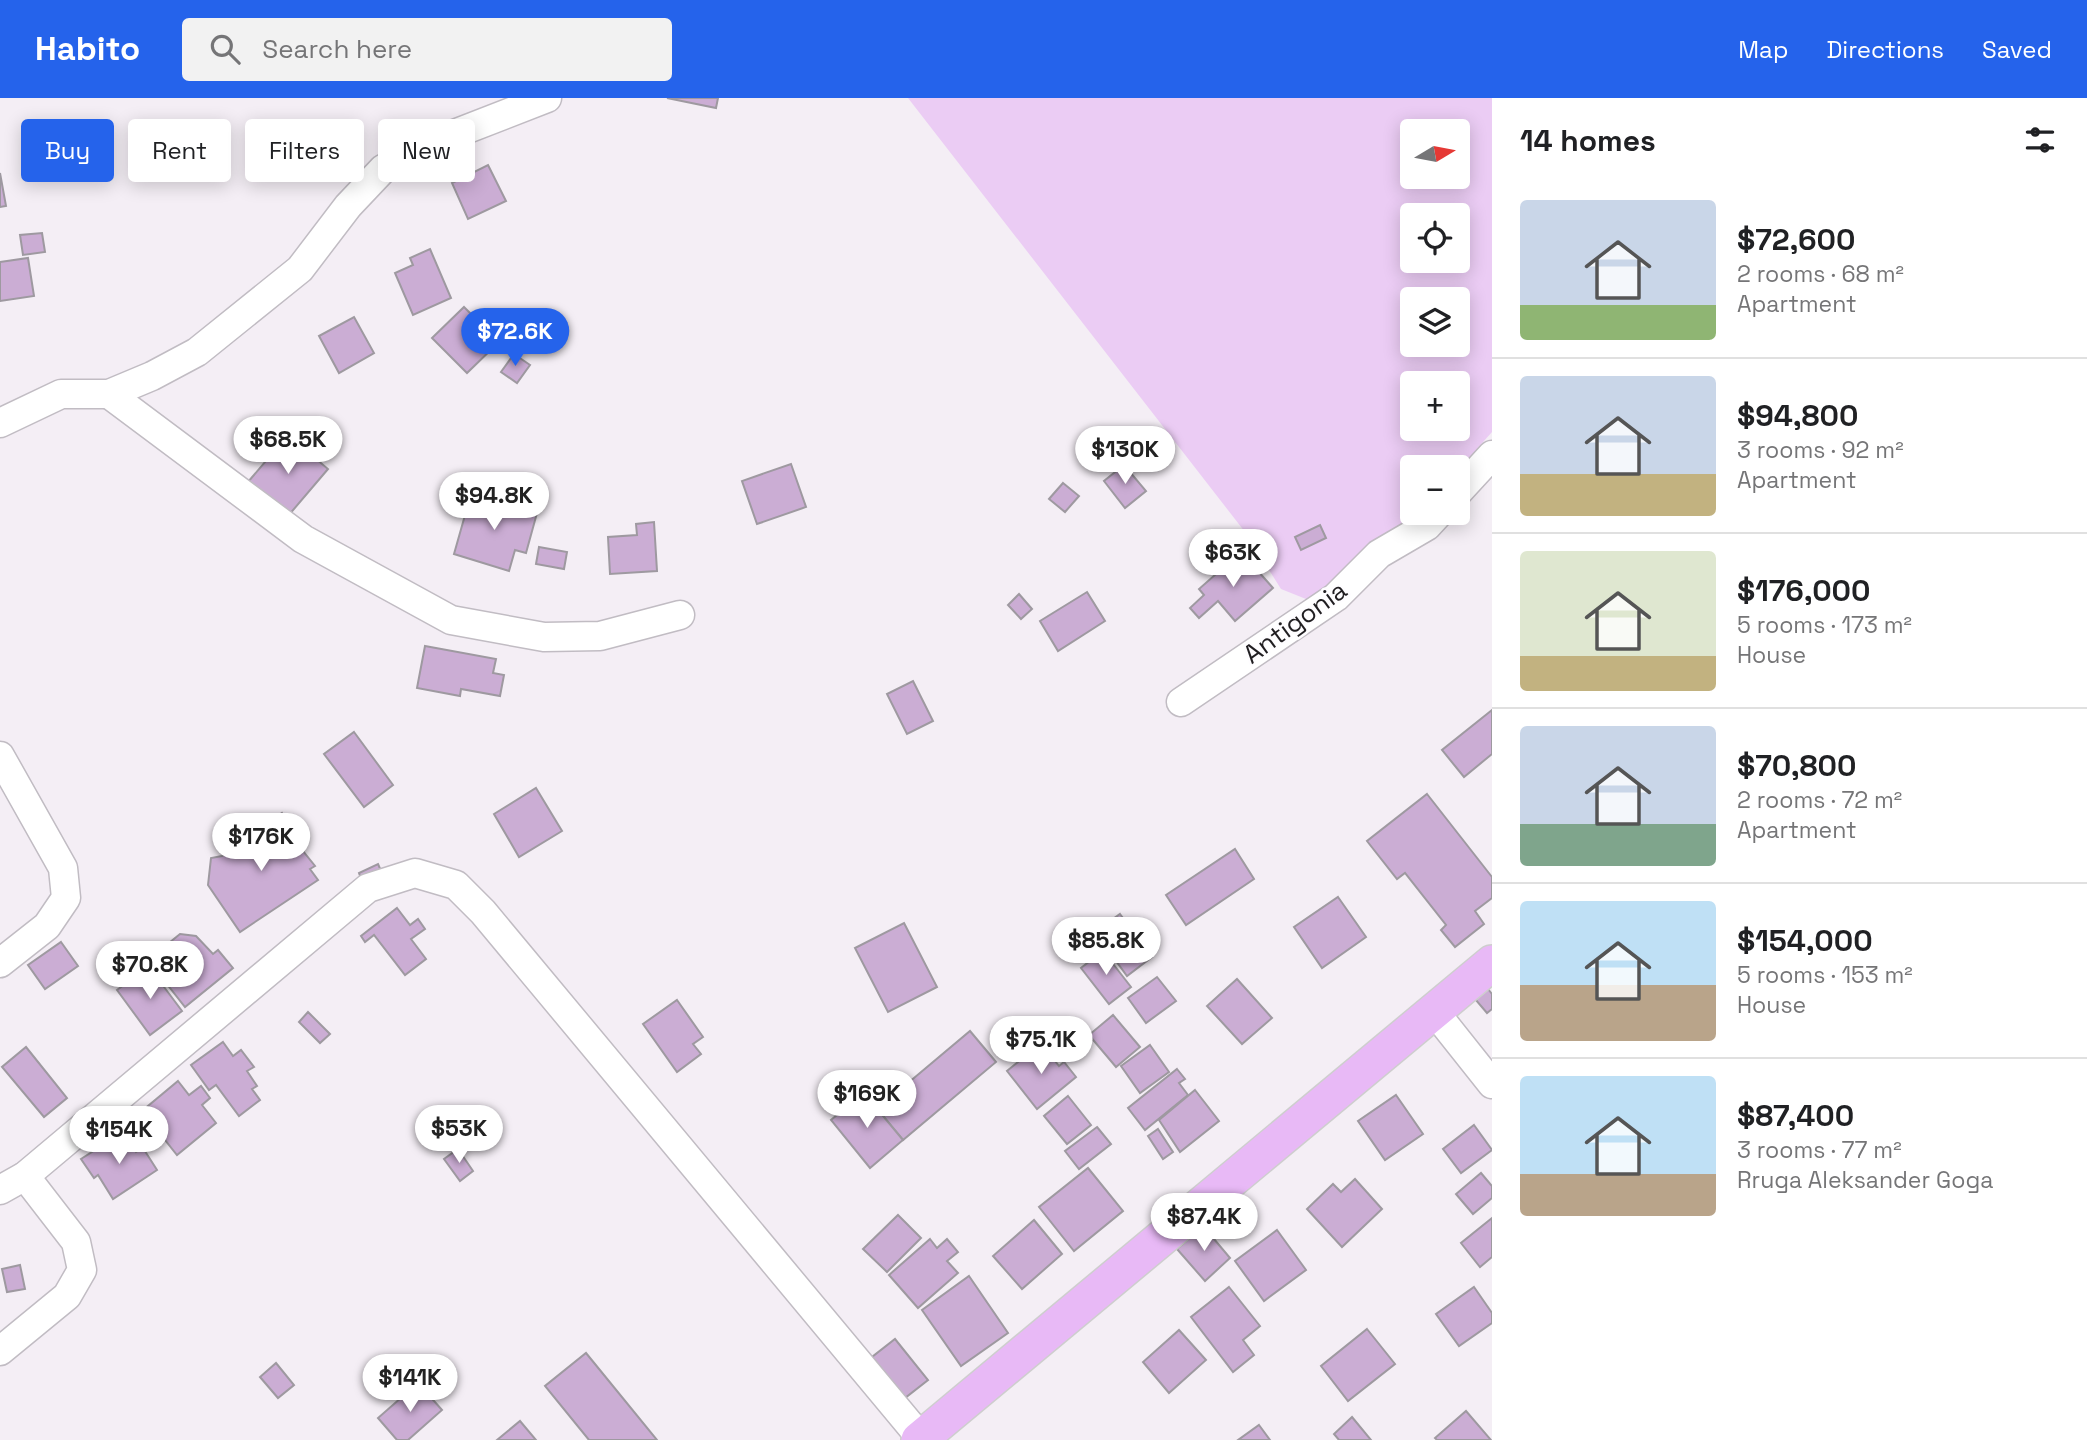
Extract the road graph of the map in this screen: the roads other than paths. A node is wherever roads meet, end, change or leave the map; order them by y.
1 (547, 98) edge
2 (109, 394) junction
3 (0, 423) edge
4 (1492, 455) edge
5 (1470, 479) edge
6 (1428, 525) edge
7 (680, 615) dead end
8 (1181, 702) dead end
9 (0, 756) edge
10 (0, 963) edge
11 (1492, 964) edge
12 (1434, 1011) junction
13 (1492, 1084) edge
14 (25, 1176) junction
15 (0, 1190) edge
16 (0, 1351) edge
17 (920, 1439) edge

1 - 2 street
2 - 3 street
2 - 7 street
4 - 5 street
6 - 8 street, Antigonia
9 - 10 street
11 - 12 main road
12 - 13 street
12 - 17 main road
14 - 15 street
14 - 16 street
14 - 17 street

